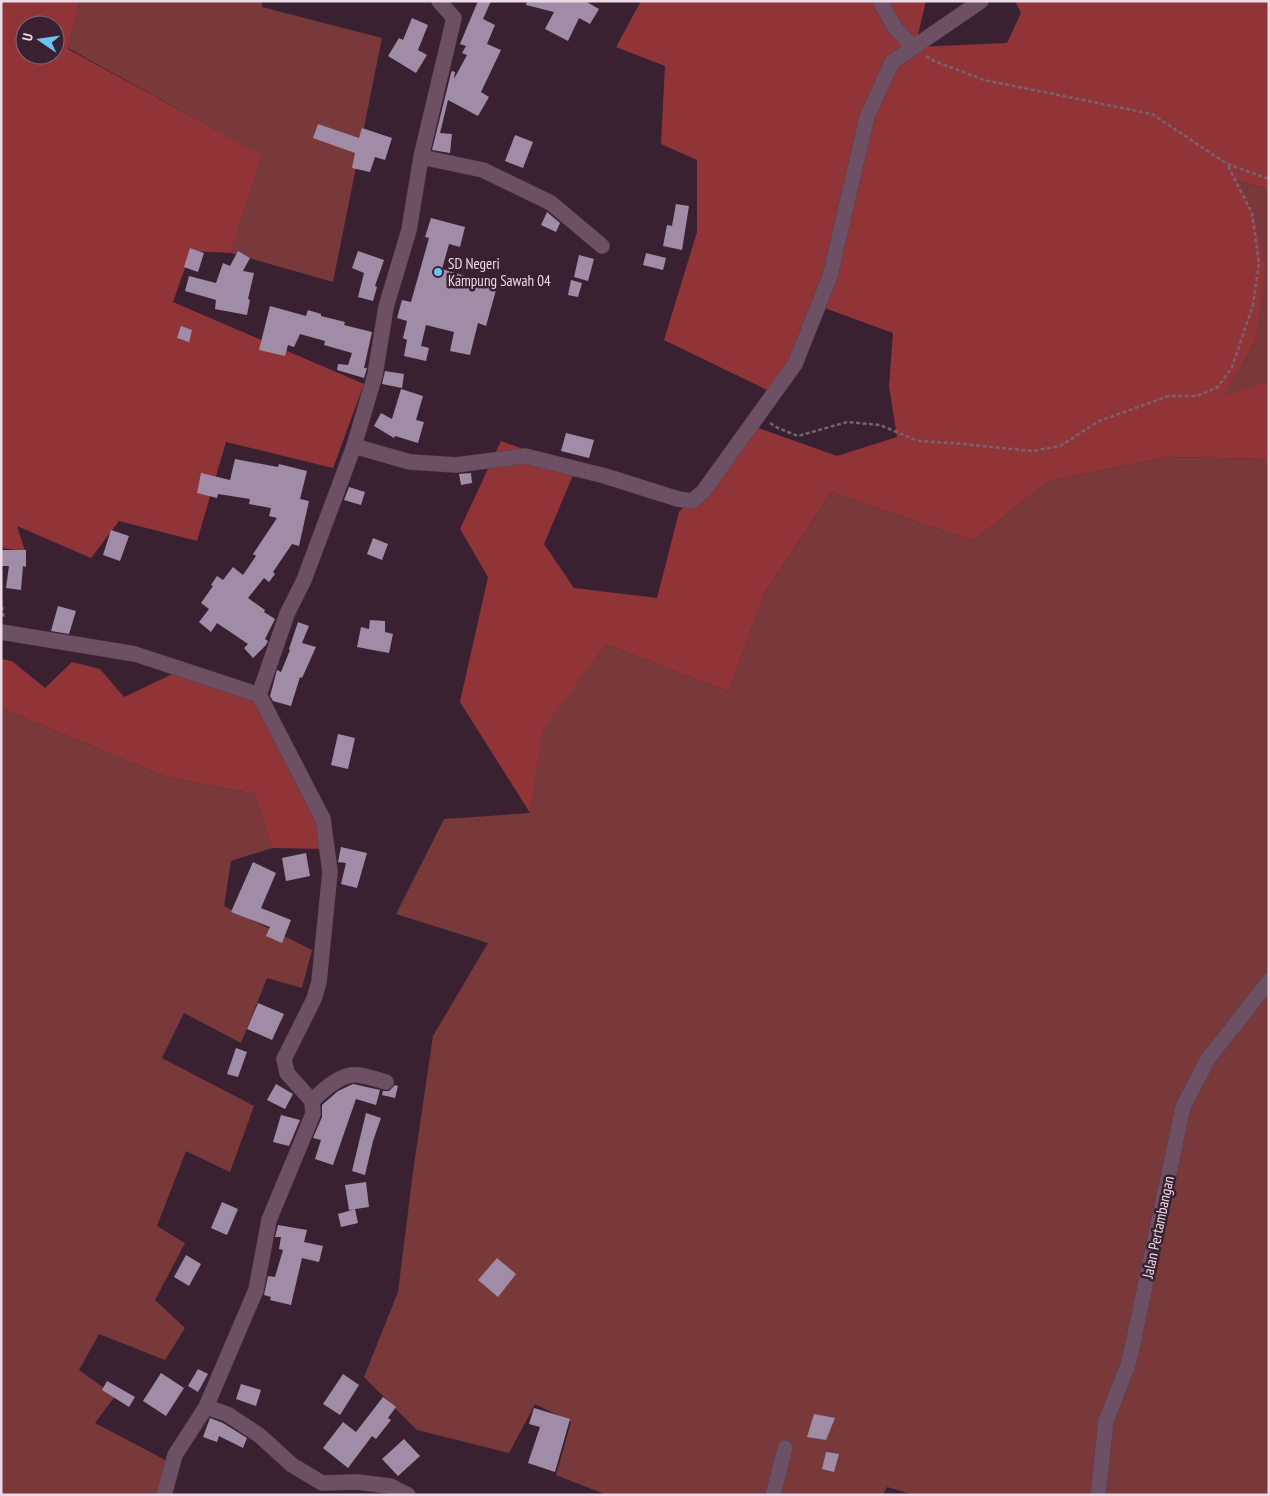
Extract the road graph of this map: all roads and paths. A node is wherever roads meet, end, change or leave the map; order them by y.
1 (439, 1) edge
2 (880, 1) edge
3 (981, 1) edge
4 (912, 47) junction
5 (421, 157) junction
6 (1227, 164) junction
7 (1269, 179) edge
8 (602, 246) dead end
9 (758, 415) junction
10 (354, 446) junction
11 (1, 600) edge
12 (4, 633) edge
13 (259, 695) junction
14 (1269, 981) edge
15 (386, 1082) dead end
16 (312, 1102) junction
17 (206, 1407) junction
18 (785, 1448) dead end
19 (164, 1495) edge
20 (408, 1495) edge
21 (773, 1495) edge
22 (1098, 1495) edge

1 - 5 street
2 - 4 street
3 - 4 street
4 - 6 path
4 - 9 street
5 - 8 street
5 - 10 street
6 - 7 path
6 - 9 path
9 - 10 street
10 - 13 street
11 - 12 path
12 - 13 street
13 - 16 street
14 - 22 street, Jalan Pertambangan
15 - 16 street
16 - 17 street
17 - 19 street
17 - 20 street
18 - 21 street

